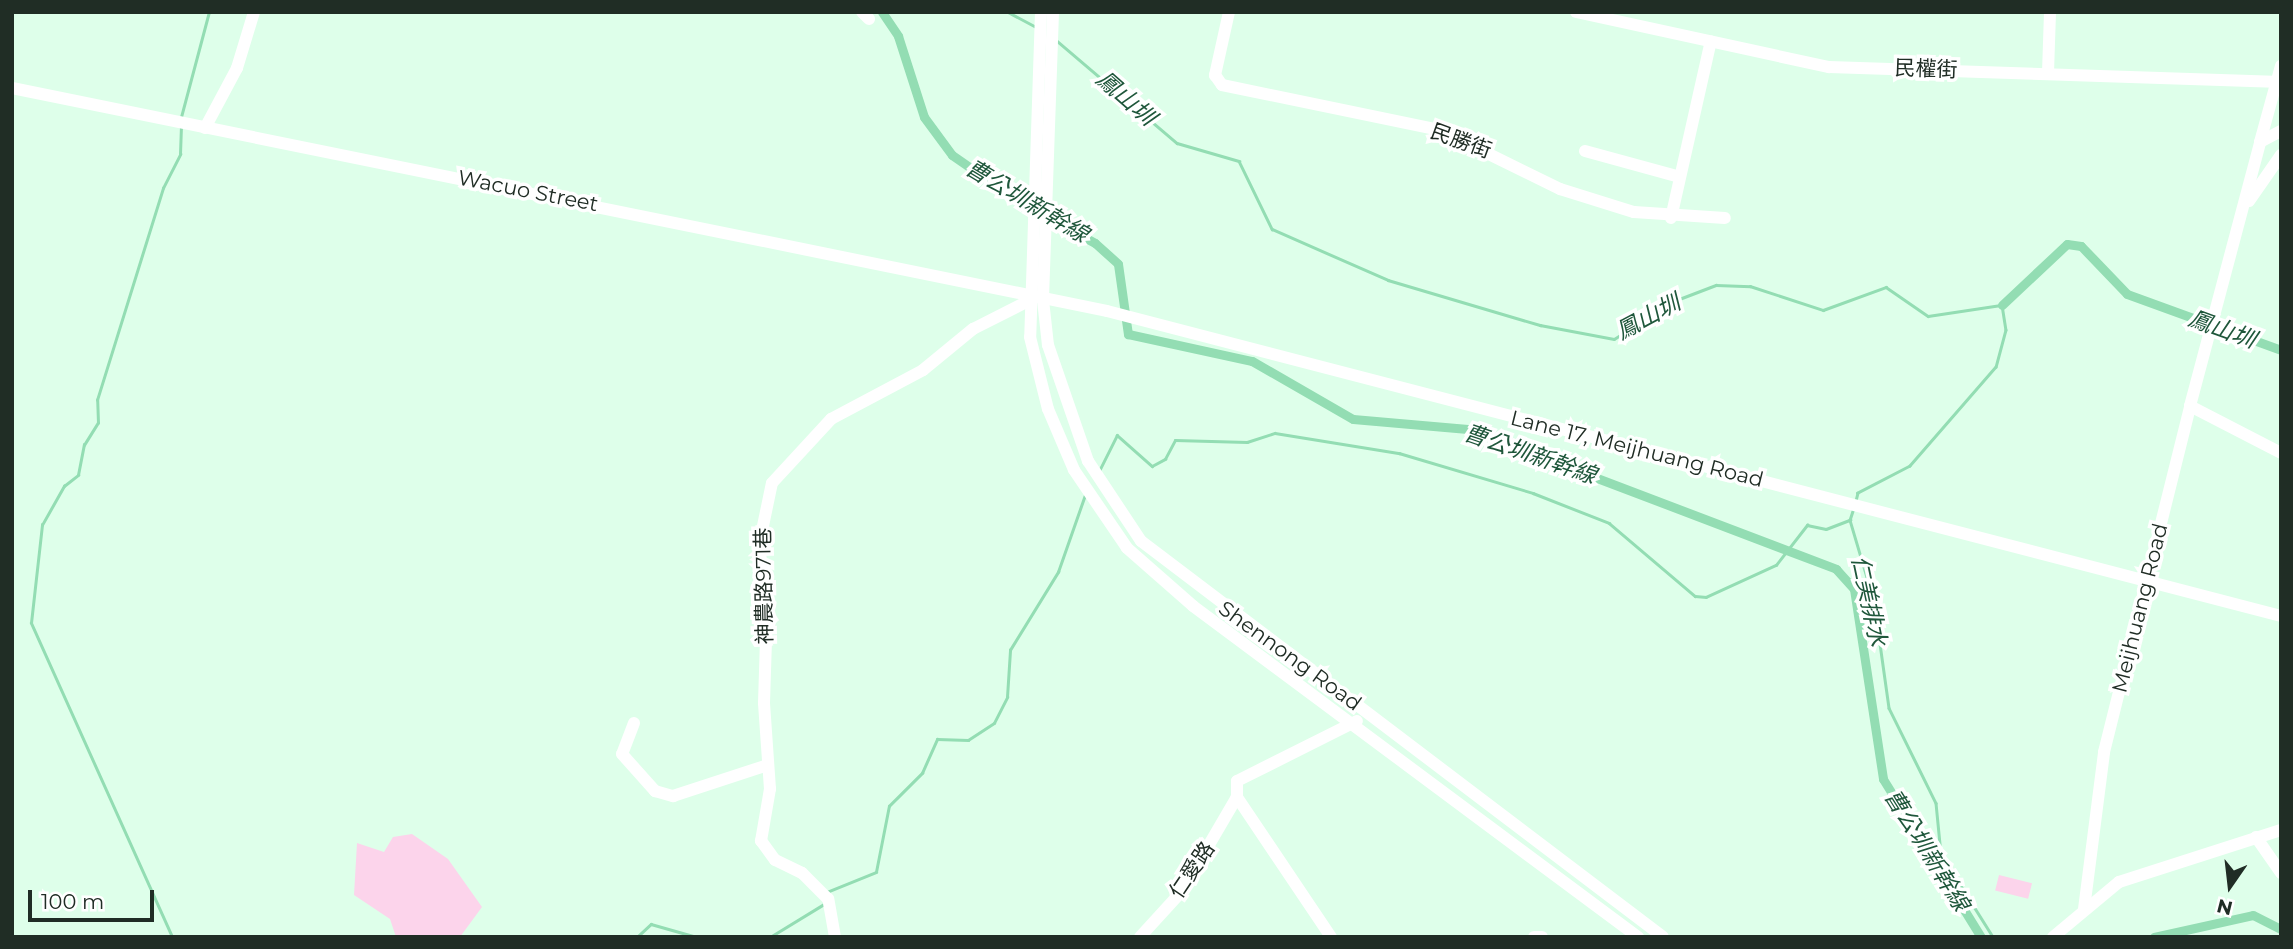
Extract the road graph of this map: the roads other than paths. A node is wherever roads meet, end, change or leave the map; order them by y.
1 (254, 12) edge
2 (1041, 12) edge
3 (1053, 12) edge
4 (1229, 12) edge
5 (1576, 12) edge
6 (2050, 12) edge
7 (1711, 41) junction
8 (2048, 73) junction
9 (2280, 76) edge
10 (12, 88) edge
11 (205, 128) junction
12 (2281, 131) edge
13 (2260, 142) junction
14 (1585, 151) dead end
15 (2281, 155) edge
16 (1680, 177) junction
17 (2244, 207) junction
18 (1671, 218) junction
19 (1725, 218) dead end
20 (1040, 283) junction
21 (1039, 299) junction
22 (2190, 405) junction
23 (2281, 453) edge
24 (2148, 579) junction
25 (2281, 616) edge
26 (1370, 714) junction
27 (634, 723) dead end
28 (1352, 723) junction
29 (768, 765) junction
30 (1237, 797) junction
31 (2281, 830) edge
32 (2256, 837) junction
33 (2281, 873) edge
34 (2084, 909) junction
35 (835, 937) edge
36 (1140, 937) edge
37 (1331, 937) edge
38 (1534, 937) edge
39 (1542, 937) edge
40 (1638, 937) edge
41 (1663, 937) edge
42 (2053, 937) edge

1 - 11 street
2 - 20 street
3 - 20 street
4 - 18 street, 民勝街
5 - 7 street, 民權街
6 - 8 street
7 - 8 street, 民權街
7 - 16 street
8 - 9 street, 民權街
9 - 13 street
10 - 11 street, Wacuo Street
11 - 21 street, Wacuo Street
12 - 13 street
13 - 17 street, Meijhuang Road
14 - 16 street
15 - 17 street
16 - 18 street
17 - 22 street, Meijhuang Road
18 - 19 street, 民勝街
20 - 21 street, Shennong Road
21 - 24 street, Lane 17, Meijhuang Road
21 - 26 street, Shennong Road
21 - 28 street, Shennong Road
21 - 29 street, 神農路971巷
22 - 23 street
22 - 24 street, Meijhuang Road
24 - 25 street, Lane 17, Meijhuang Road
24 - 34 street, Meijhuang Road
26 - 28 street
26 - 41 street, Shennong Road
27 - 29 street
28 - 30 street, 仁愛路
28 - 40 street, Shennong Road
29 - 35 street, 神農路971巷
30 - 36 street, 仁愛路
30 - 37 street
31 - 32 street
32 - 33 street
32 - 34 street
34 - 42 street
38 - 39 street

